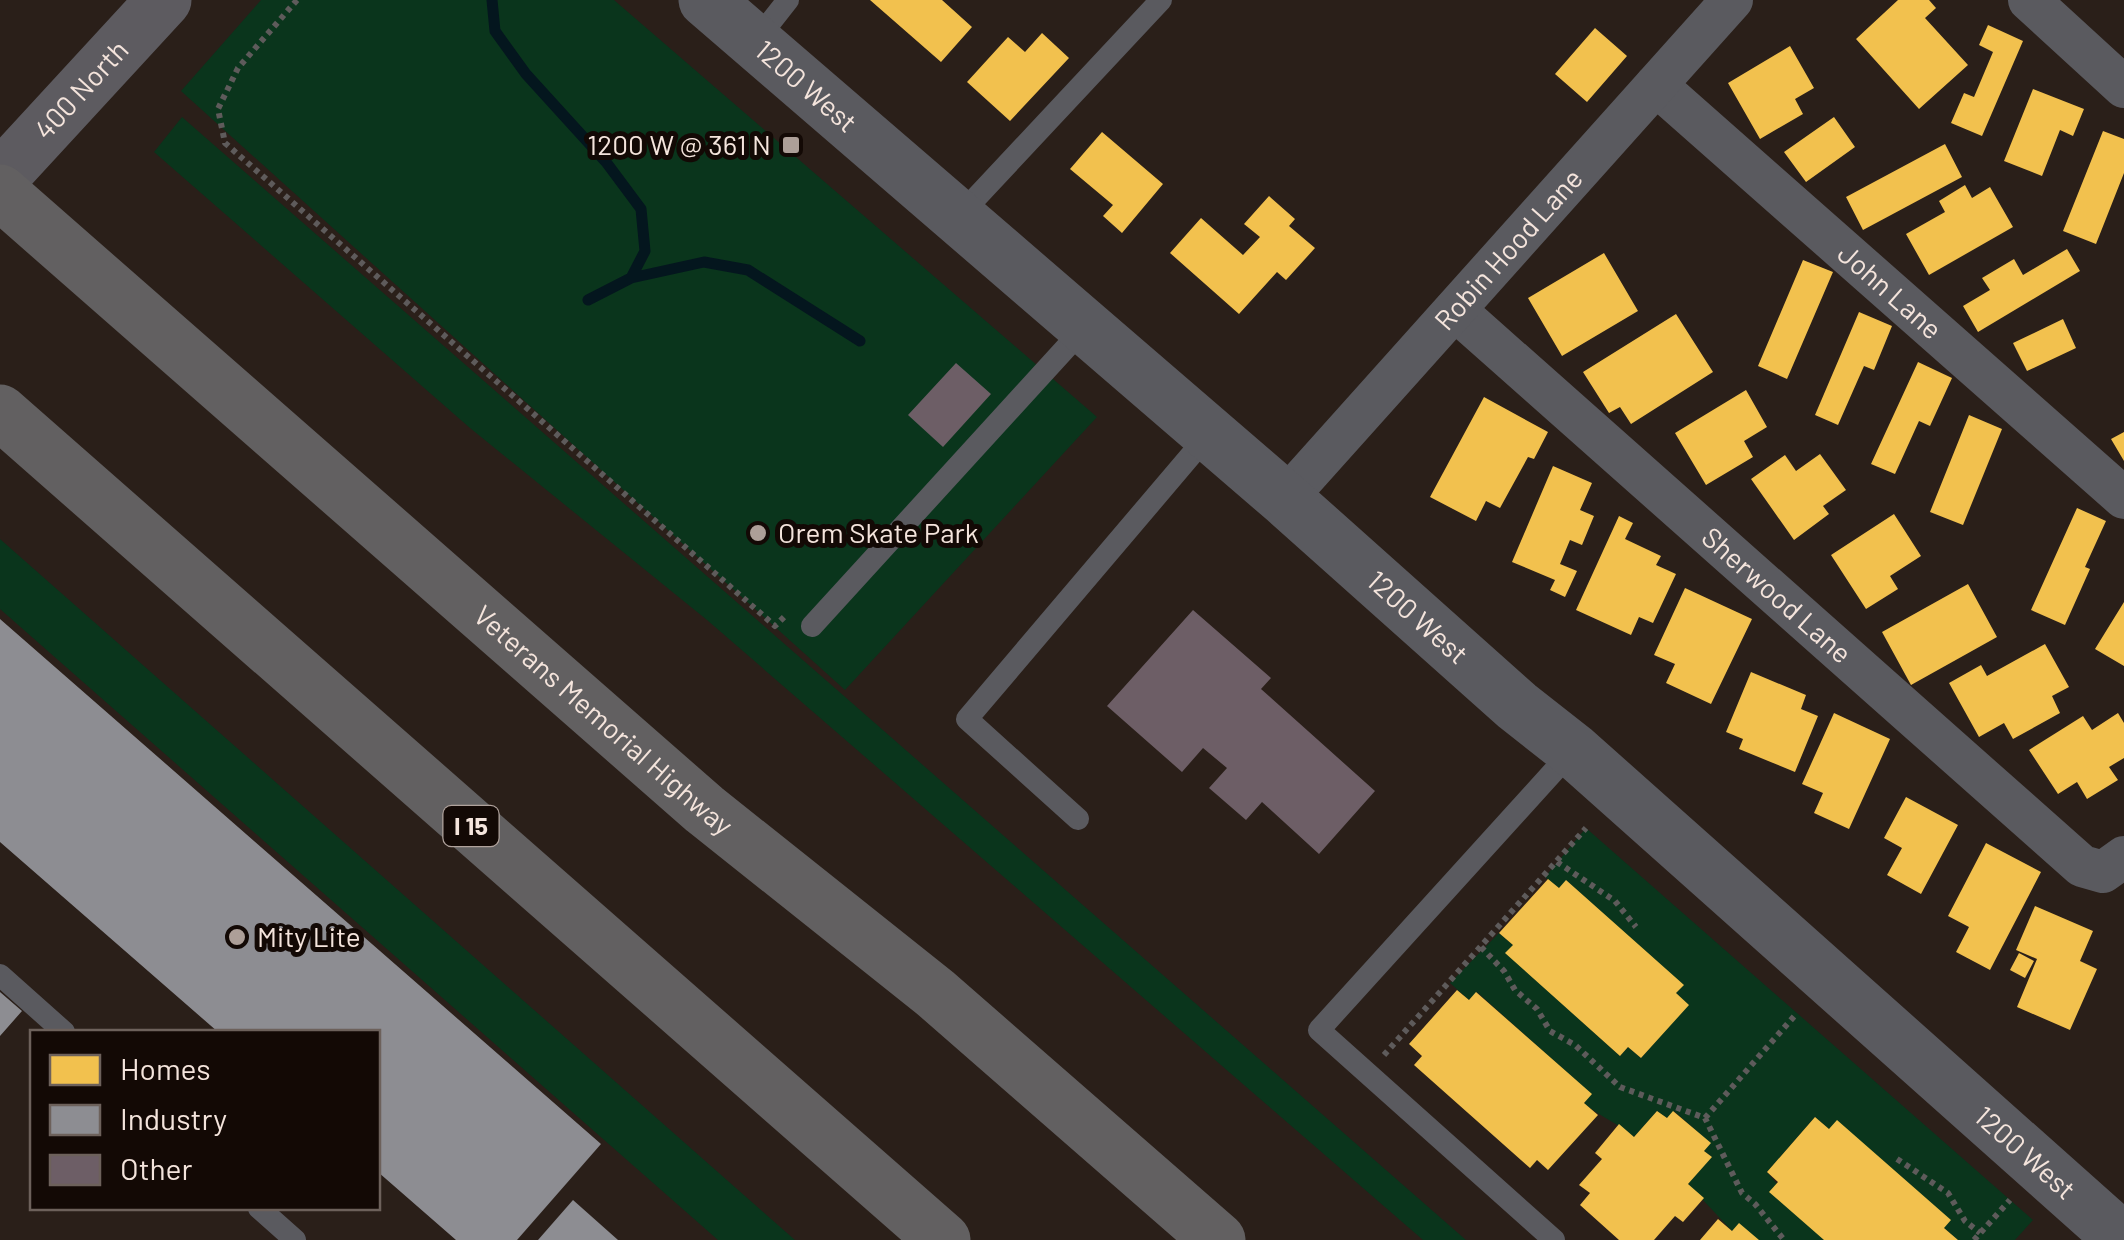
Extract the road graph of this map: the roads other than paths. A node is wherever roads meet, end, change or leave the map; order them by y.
1 (164, 0) edge
2 (706, 0) edge
3 (1161, 0) edge
4 (1732, 0) edge
5 (2029, 0) edge
6 (771, 21) edge
7 (1656, 85) junction
8 (2124, 87) edge
9 (0, 178) edge
10 (0, 192) edge
11 (958, 217) junction
12 (1455, 310) junction
13 (1085, 327) junction
14 (0, 412) edge
15 (1210, 434) junction
16 (2124, 498) edge
17 (1285, 499) junction
18 (812, 626) dead end
19 (1573, 750) junction
20 (1078, 820) dead end
21 (2114, 865) edge
22 (0, 974) edge
23 (62, 1030) edge
24 (261, 1210) edge
25 (1220, 1238) edge
26 (295, 1240) edge
27 (943, 1240) edge
28 (1554, 1240) edge
29 (2123, 1240) edge

1 - 9 main road, 400 North
2 - 6 street, 1200 West
3 - 11 lane
4 - 7 street, Robin Hood Lane
5 - 8 street
6 - 11 street, 1200 West
7 - 12 street, Robin Hood Lane
7 - 16 street, John Lane
10 - 25 highway, Veterans Memorial Highway
11 - 13 street, 1200 West
12 - 17 street, Robin Hood Lane
12 - 21 street, Sherwood Lane
13 - 15 street, 1200 West
13 - 18 lane
14 - 27 highway, I 15
15 - 17 street, 1200 West
15 - 20 lane
17 - 19 street, 1200 West
19 - 28 lane
19 - 29 street, 1200 West
22 - 23 lane
24 - 26 lane

